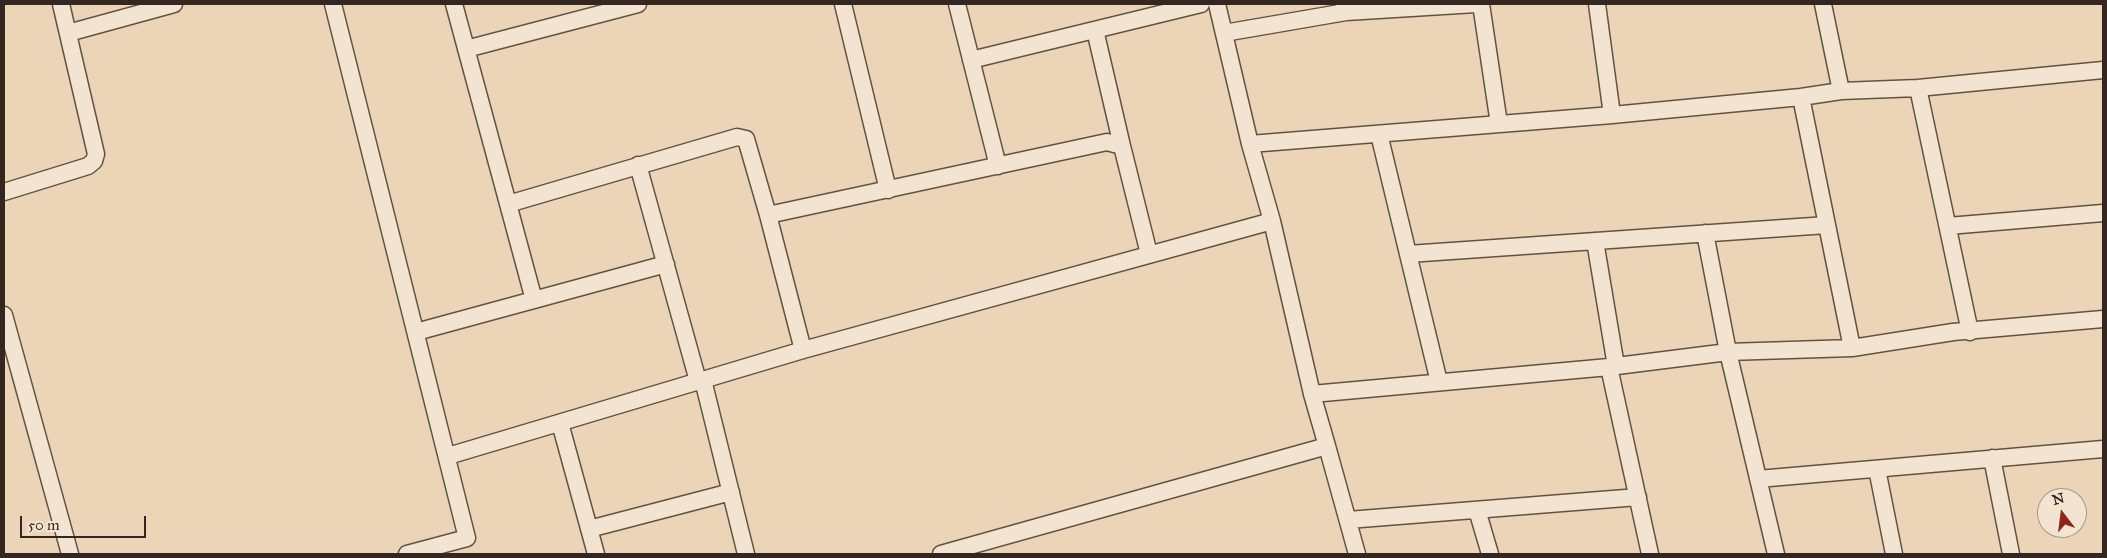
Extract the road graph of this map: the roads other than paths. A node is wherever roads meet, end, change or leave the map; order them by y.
1 (61, 4) edge
2 (174, 4) edge
3 (333, 4) edge
4 (454, 4) edge
5 (638, 4) edge
6 (843, 4) edge
7 (957, 4) edge
8 (1201, 4) edge
9 (1217, 4) edge
10 (1476, 4) edge
11 (1481, 4) edge
12 (1597, 4) edge
13 (1824, 4) edge
14 (1345, 8) edge
15 (585, 11) edge
16 (1095, 30) junction
17 (68, 33) junction
18 (1224, 33) junction
19 (466, 49) junction
20 (971, 60) junction
21 (2103, 70) edge
22 (1918, 88) junction
23 (1841, 91) junction
24 (1801, 97) junction
25 (1612, 115) junction
26 (1499, 124) junction
27 (1379, 134) junction
28 (1250, 144) junction
29 (1122, 146) junction
30 (638, 165) junction
31 (998, 166) junction
32 (888, 190) junction
33 (4, 192) edge
34 (508, 204) junction
35 (768, 215) junction
36 (2103, 216) edge
37 (1272, 221) junction
38 (1827, 225) junction
39 (1948, 226) junction
40 (1705, 233) junction
41 (1595, 241) junction
42 (1149, 254) junction
43 (1408, 254) junction
44 (666, 264) junction
45 (534, 300) junction
46 (4, 315) edge
47 (2103, 319) edge
48 (416, 332) junction
49 (1970, 332) junction
50 (8, 345) edge
51 (1852, 348) junction
52 (803, 350) junction
53 (1728, 352) junction
54 (1612, 366) junction
55 (700, 381) junction
56 (1439, 382) junction
57 (1312, 394) junction
58 (560, 423) junction
59 (1327, 446) junction
60 (2103, 449) edge
61 (448, 456) junction
62 (1992, 458) junction
63 (1877, 468) junction
64 (1758, 479) junction
65 (731, 492) junction
66 (1638, 497) junction
67 (1478, 510) junction
68 (1348, 520) junction
69 (589, 529) junction
70 (469, 546) edge
71 (70, 554) edge
72 (407, 554) edge
73 (596, 554) edge
74 (746, 554) edge
75 (941, 554) edge
76 (1357, 554) edge
77 (1490, 554) edge
78 (1650, 554) edge
79 (1776, 554) edge
80 (1894, 554) edge
81 (2011, 554) edge

1 - 17 street
2 - 17 street
3 - 48 street
4 - 19 street
5 - 15 street
6 - 32 street
7 - 20 street
8 - 16 street
9 - 18 street
10 - 14 street
11 - 26 street
12 - 25 street
13 - 23 street
14 - 18 street
15 - 19 street
16 - 20 street
16 - 29 street
17 - 33 street
18 - 28 street
19 - 34 street
20 - 31 street
21 - 22 street
22 - 23 street
22 - 39 street
23 - 24 street
24 - 25 street
24 - 38 street
25 - 26 street
26 - 27 street
27 - 28 street
27 - 43 street
28 - 37 street
29 - 31 street
29 - 42 street
30 - 34 street
30 - 35 street
30 - 44 street
31 - 32 street
32 - 35 street
34 - 45 street
35 - 52 street
36 - 39 street
37 - 42 street
37 - 57 street
38 - 40 street
38 - 51 street
39 - 49 street
40 - 41 street
40 - 53 street
41 - 43 street
41 - 54 street
42 - 52 street
43 - 56 street
44 - 45 street
44 - 55 street
45 - 48 street
46 - 50 street
47 - 49 street
48 - 61 street
49 - 51 street
50 - 71 street
51 - 53 street
52 - 55 street
53 - 54 street
53 - 64 street
54 - 56 street
54 - 66 street
55 - 58 street
55 - 65 street
56 - 57 street
57 - 59 street
58 - 61 street
58 - 69 street
59 - 68 street
59 - 75 street
60 - 62 street
61 - 70 street
62 - 63 street
62 - 81 street
63 - 64 street
63 - 80 street
64 - 79 street
65 - 69 street
65 - 74 street
66 - 67 street
66 - 78 street
67 - 68 street
67 - 77 street
68 - 76 street
69 - 73 street
70 - 72 street

